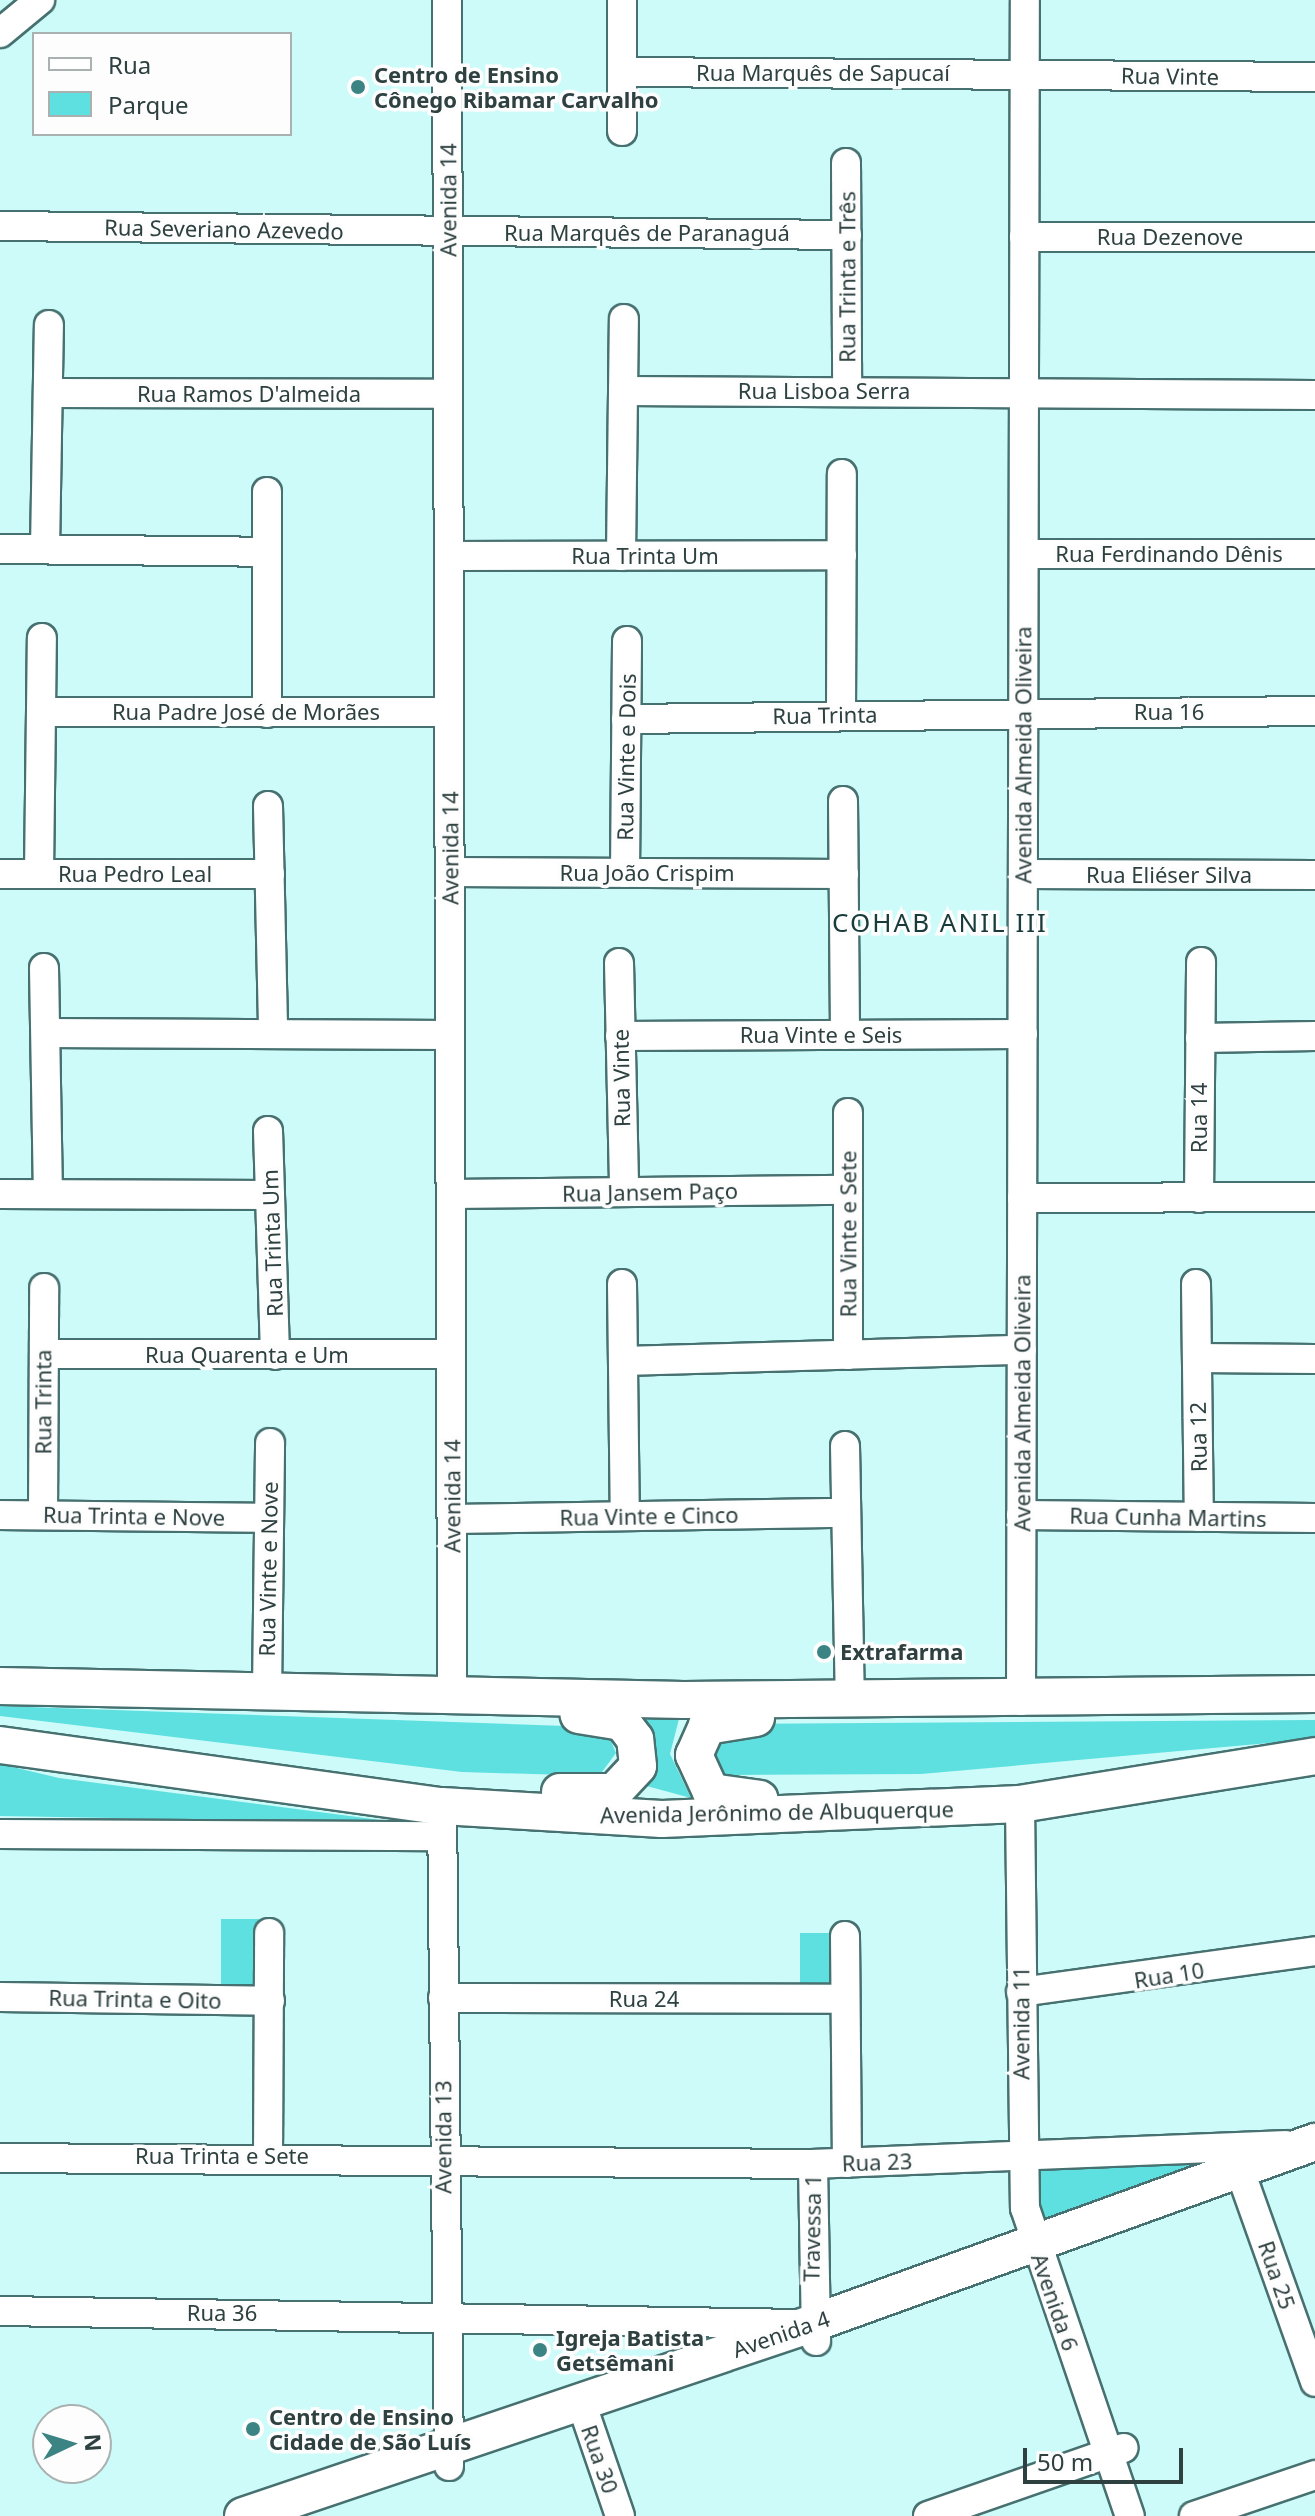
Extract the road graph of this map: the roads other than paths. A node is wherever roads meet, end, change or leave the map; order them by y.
1 (40, 0) edge
2 (447, 0) edge
3 (622, 0) edge
4 (1025, 0) edge
5 (0, 33) edge
6 (622, 72) junction
7 (1025, 74) junction
8 (1315, 77) edge
9 (622, 131) dead end
10 (846, 163) dead end
11 (0, 226) edge
12 (448, 232) junction
13 (847, 235) junction
14 (1024, 237) junction
15 (1315, 237) edge
16 (624, 319) dead end
17 (49, 325) dead end
18 (623, 391) junction
19 (847, 391) junction
20 (1024, 391) junction
21 (49, 393) junction
22 (448, 394) junction
23 (1315, 395) edge
24 (842, 474) dead end
25 (267, 492) dead end
26 (0, 549) edge
27 (45, 549) junction
28 (267, 552) junction
29 (1024, 554) junction
30 (1315, 554) edge
31 (842, 555) junction
32 (449, 556) junction
33 (621, 556) junction
34 (42, 638) dead end
35 (627, 641) dead end
36 (1315, 711) edge
37 (42, 712) junction
38 (449, 712) junction
39 (1023, 712) junction
40 (267, 713) junction
41 (841, 715) junction
42 (626, 719) junction
43 (843, 801) dead end
44 (268, 806) dead end
45 (450, 872) junction
46 (625, 873) junction
47 (0, 874) edge
48 (39, 874) junction
49 (270, 874) junction
50 (844, 874) junction
51 (1023, 874) junction
52 (1315, 875) edge
53 (1201, 962) dead end
54 (619, 963) dead end
55 (44, 968) dead end
56 (46, 1033) junction
57 (273, 1034) junction
58 (1023, 1034) junction
59 (450, 1035) junction
60 (845, 1035) junction
61 (620, 1036) junction
62 (1315, 1036) edge
63 (1200, 1038) junction
64 (848, 1113) dead end
65 (268, 1131) dead end
66 (848, 1190) junction
67 (624, 1192) junction
68 (0, 1194) edge
69 (48, 1194) junction
70 (451, 1194) junction
71 (270, 1195) junction
72 (1315, 1197) edge
73 (1022, 1198) junction
74 (1199, 1198) junction
75 (622, 1284) dead end
76 (1196, 1284) dead end
77 (44, 1288) dead end
78 (1022, 1350) junction
79 (44, 1354) junction
80 (451, 1354) junction
81 (275, 1355) junction
82 (848, 1355) junction
83 (1197, 1358) junction
84 (1315, 1359) edge
85 (623, 1361) junction
86 (270, 1443) dead end
87 (845, 1446) dead end
88 (846, 1513) junction
89 (0, 1515) edge
90 (43, 1515) junction
91 (625, 1515) junction
92 (1021, 1515) junction
93 (1199, 1517) junction
94 (268, 1518) junction
95 (1315, 1518) edge
96 (452, 1519) junction
97 (0, 1686) edge
98 (267, 1694) junction
99 (1315, 1694) edge
100 (452, 1696) junction
101 (850, 1701) junction
102 (1021, 1701) junction
103 (0, 1745) edge
104 (1315, 1756) edge
105 (214, 1778) junction
106 (1020, 1804) junction
107 (442, 1821) junction
108 (0, 1834) edge
109 (269, 1933) dead end
110 (845, 1936) dead end
111 (1315, 1951) edge
112 (1021, 1992) junction
113 (0, 1997) edge
114 (443, 1998) junction
115 (845, 1999) junction
116 (270, 2001) junction
117 (1314, 2151) edge
118 (268, 2156) junction
119 (443, 2157) junction
120 (1021, 2157) junction
121 (0, 2158) edge
122 (847, 2163) junction
123 (813, 2164) junction
124 (1244, 2180) junction
125 (1044, 2254) junction
126 (0, 2311) edge
127 (444, 2315) junction
128 (814, 2332) junction
129 (1315, 2380) edge
130 (584, 2410) junction
131 (1116, 2450) junction
132 (447, 2457) junction
133 (1315, 2475) edge
134 (243, 2516) edge
135 (304, 2516) edge
136 (620, 2516) edge
137 (928, 2516) edge
138 (1130, 2516) edge
139 (1149, 2516) edge
140 (1194, 2516) edge

1 - 5 street
2 - 12 street, Avenida 14
3 - 6 street
4 - 7 street, Avenida Almeida Oliveira
6 - 7 street, Rua Marquês de Sapucaí
6 - 9 street
7 - 8 street, Rua Vinte
7 - 14 street, Avenida Almeida Oliveira
10 - 13 street, Rua Trinta e Três
11 - 12 street, Rua Severiano Azevedo
12 - 13 street, Rua Marquês de Paranaguá
12 - 22 street, Avenida 14
13 - 19 street, Rua Trinta e Três
14 - 15 street, Rua Dezenove
14 - 20 street, Avenida Almeida Oliveira
16 - 18 street
17 - 21 street
18 - 19 street, Rua Lisboa Serra
18 - 33 street
19 - 20 street, Rua Lisboa Serra
20 - 23 street, Rua Lisboa Serra
20 - 29 street, Avenida Almeida Oliveira
21 - 22 street, Rua Ramos D'almeida
21 - 27 street
22 - 32 street, Avenida 14
24 - 31 street
25 - 28 street
26 - 27 street
27 - 28 street
28 - 40 street
29 - 30 street, Rua Ferdinando Dênis
29 - 39 street, Avenida Almeida Oliveira
31 - 33 street, Rua Trinta Um
31 - 41 street
32 - 33 street, Rua Trinta Um
32 - 38 street, Avenida 14
34 - 37 street
35 - 42 street, Rua Vinte e Dois
36 - 39 street, Rua 16
37 - 40 street, Rua Padre José de Morães
37 - 48 street
38 - 40 street, Rua Padre José de Morães
38 - 45 street, Avenida 14
39 - 41 street, Rua Trinta
39 - 51 street, Avenida Almeida Oliveira
41 - 42 street, Rua Trinta
42 - 46 street, Rua Vinte e Dois
43 - 50 street
44 - 49 street
45 - 46 street, Rua João Crispim
45 - 59 street, Avenida 14
46 - 50 street, Rua João Crispim
47 - 48 street, Rua Pedro Leal
48 - 49 street, Rua Pedro Leal
49 - 57 street
50 - 60 street
51 - 52 street, Rua Eliéser Silva
51 - 58 street, Avenida Almeida Oliveira
53 - 63 street, Rua 14
54 - 61 street, Rua Vinte
55 - 56 street
56 - 57 street
56 - 69 street
57 - 59 street
58 - 60 street, Rua Vinte e Seis
58 - 73 street, Avenida Almeida Oliveira
59 - 70 street, Avenida 14
60 - 61 street, Rua Vinte e Seis
61 - 67 street, Rua Vinte
62 - 63 street
63 - 74 street, Rua 14
64 - 66 street, Rua Vinte e Sete
65 - 71 street, Rua Trinta Um
66 - 67 street, Rua Jansem Paço
66 - 82 street, Rua Vinte e Sete
67 - 70 street, Rua Jansem Paço
68 - 69 street
69 - 71 street
70 - 80 street, Avenida 14
71 - 81 street, Rua Trinta Um
72 - 74 street
73 - 74 street
73 - 78 street, Avenida Almeida Oliveira
75 - 85 street
76 - 83 street, Rua 12
77 - 79 street, Rua Trinta
78 - 82 street
78 - 92 street, Avenida Almeida Oliveira
79 - 81 street, Rua Quarenta e Um
79 - 90 street, Rua Trinta
80 - 81 street, Rua Quarenta e Um
80 - 96 street, Avenida 14
82 - 85 street
83 - 84 street
83 - 93 street, Rua 12
85 - 91 street
86 - 94 street, Rua Vinte e Nove
87 - 88 street
88 - 91 street, Rua Vinte e Cinco
88 - 101 street
89 - 90 street, Rua Trinta e Nove
90 - 94 street, Rua Trinta e Nove
91 - 96 street, Rua Vinte e Cinco
92 - 93 street, Rua Cunha Martins
92 - 102 street, Avenida Almeida Oliveira
93 - 95 street, Rua Cunha Martins
94 - 98 street, Rua Vinte e Nove
96 - 100 street, Avenida 14
97 - 98 main road
98 - 100 main road
98 - 105 main road
99 - 102 main road
100 - 101 main road
101 - 102 main road
102 - 106 main road
103 - 105 main road, Avenida Jerônimo de Albuquerque
104 - 106 main road, Avenida Jerônimo de Albuquerque
105 - 107 main road, Avenida Jerônimo de Albuquerque
106 - 107 main road, Avenida Jerônimo de Albuquerque
106 - 112 street, Avenida 11
107 - 108 street, Avenida Jerônimo de Albuquerque
107 - 114 street, Avenida 13
109 - 116 street
110 - 115 street
111 - 112 street, Rua 10
112 - 120 street, Avenida 11
113 - 116 street, Rua Trinta e Oito
114 - 115 street, Rua 24
114 - 119 street, Avenida 13
115 - 122 street
116 - 118 street
117 - 120 street, Rua 23
117 - 124 main road, Avenida 4
118 - 119 street, Rua Trinta e Sete
118 - 121 street, Rua Trinta e Sete
119 - 123 street, Rua 23
119 - 127 street, Avenida 13
120 - 122 street, Rua 23
120 - 125 street, Avenida 11
122 - 123 street, Rua 23
123 - 128 street, Travessa 1
124 - 125 main road, Avenida 4
124 - 129 street, Rua 25
125 - 128 main road, Avenida 4
125 - 131 street, Avenida 6
126 - 127 street, Rua 36
127 - 128 street, Rua 36
127 - 132 street, Avenida 13
128 - 130 main road, Avenida 4
130 - 132 main road, Avenida 4
130 - 136 street, Rua 30
131 - 137 street
131 - 138 street, Avenida 6
131 - 139 street, Avenida 6
132 - 134 main road, Avenida 4
132 - 135 main road, Avenida 4
133 - 140 street

